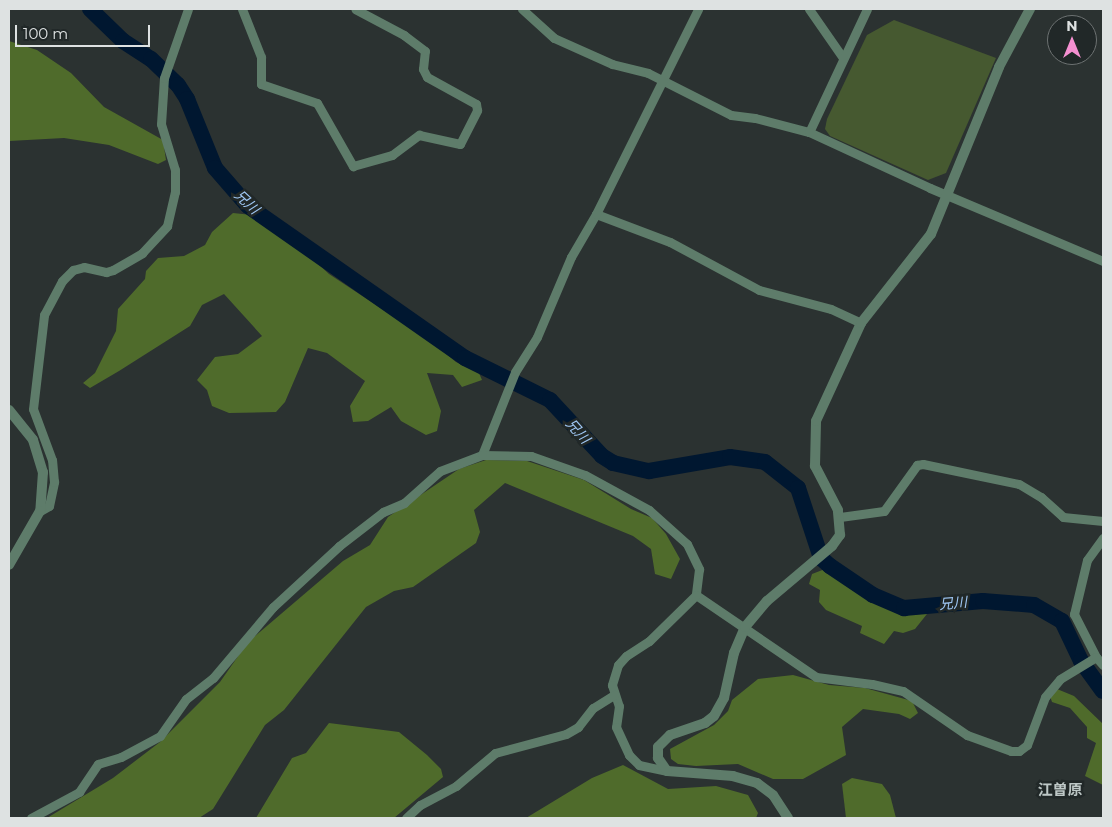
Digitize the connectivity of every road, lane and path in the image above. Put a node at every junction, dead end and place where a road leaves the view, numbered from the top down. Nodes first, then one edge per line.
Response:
1 (188, 9) edge
2 (242, 9) edge
3 (355, 9) edge
4 (522, 9) edge
5 (698, 9) edge
6 (809, 9) edge
7 (866, 9) edge
8 (1030, 9) edge
9 (843, 58) junction
10 (664, 80) junction
11 (809, 132) junction
12 (948, 193) junction
13 (596, 214) junction
14 (1103, 260) edge
15 (861, 323) junction
16 (9, 410) edge
17 (482, 455) junction
18 (40, 511) junction
19 (840, 517) junction
20 (1103, 520) edge
21 (1103, 538) edge
22 (9, 566) edge
23 (696, 595) junction
24 (745, 627) junction
25 (1092, 658) junction
26 (1103, 665) edge
27 (614, 695) junction
28 (668, 771) junction
29 (31, 818) edge
30 (406, 818) edge
31 (788, 818) edge

1 - 18 street
2 - 3 street
4 - 10 street
5 - 10 street
6 - 9 street
7 - 9 street
8 - 12 street
9 - 11 street
10 - 11 street
10 - 13 street
11 - 12 street
12 - 14 street
12 - 15 street
13 - 15 street
13 - 17 street
15 - 19 street
16 - 18 street
17 - 23 street
17 - 29 street
18 - 22 street
19 - 20 street
19 - 24 street
21 - 25 street
23 - 24 street
23 - 27 street
24 - 25 street
24 - 28 street
25 - 26 street
27 - 28 street
27 - 30 street
28 - 31 street

